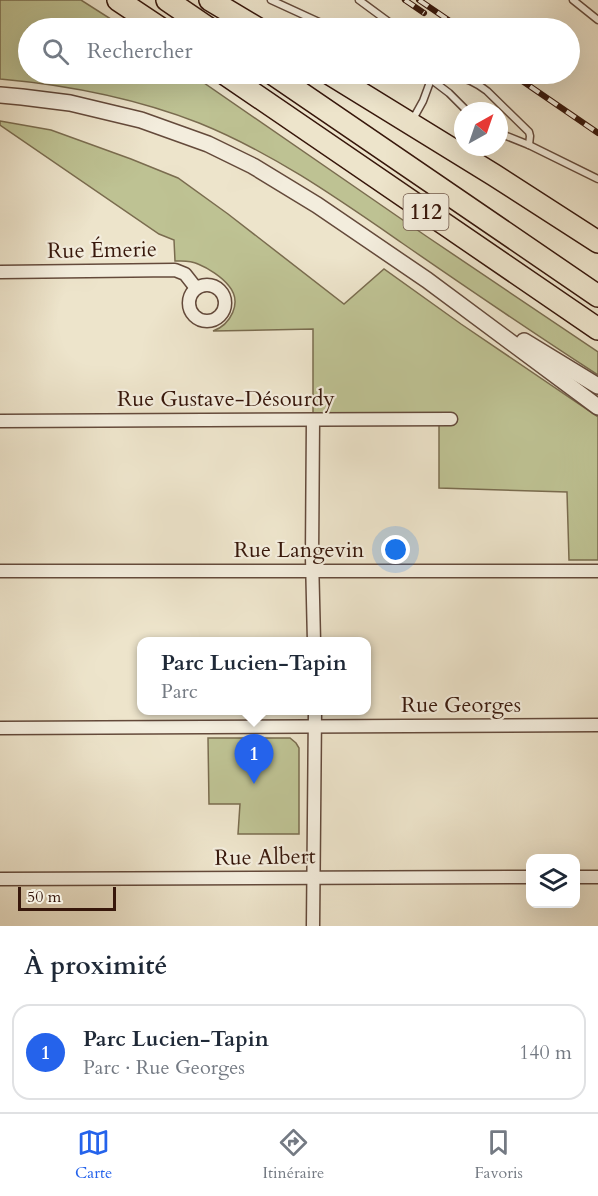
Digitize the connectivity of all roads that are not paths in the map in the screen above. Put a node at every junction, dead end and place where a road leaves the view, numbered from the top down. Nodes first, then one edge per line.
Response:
1 (110, 0) edge
2 (118, 0) edge
3 (167, 0) edge
4 (210, 0) edge
5 (272, 0) edge
6 (359, 0) edge
7 (573, 0) edge
8 (142, 18) edge
9 (144, 18) edge
10 (193, 18) edge
11 (240, 18) edge
12 (311, 18) edge
13 (383, 18) edge
14 (598, 20) edge
15 (240, 84) edge
16 (288, 84) edge
17 (347, 84) edge
18 (429, 84) edge
19 (440, 84) edge
20 (476, 84) edge
21 (0, 95) edge
22 (458, 102) edge
23 (411, 123) junction
24 (508, 137) edge
25 (529, 145) junction
26 (598, 179) edge
27 (598, 242) edge
28 (0, 272) edge
29 (196, 288) dead end
30 (450, 296) junction
31 (598, 296) edge
32 (598, 329) edge
33 (598, 386) edge
34 (598, 407) edge
35 (451, 419) dead end
36 (313, 420) junction
37 (0, 421) edge
38 (0, 571) edge
39 (312, 571) junction
40 (598, 571) edge
41 (314, 637) edge
42 (315, 715) edge
43 (314, 726) junction
44 (598, 726) edge
45 (0, 728) edge
46 (526, 877) edge
47 (580, 877) edge
48 (598, 877) edge
49 (313, 878) junction
50 (0, 879) edge
51 (313, 926) edge

1 - 8 highway
2 - 9 highway
3 - 10 highway
4 - 11 highway
5 - 12 lane
6 - 13 lane
7 - 14 lane
15 - 32 highway, 112
16 - 31 highway, 112
17 - 23 highway
18 - 23 lane
19 - 22 lane
20 - 25 lane
21 - 30 street
23 - 27 highway
24 - 25 lane
25 - 26 lane
28 - 29 street, Rue Émerie
30 - 33 street
30 - 34 street
35 - 36 street, Rue Gustave-Désourdy
36 - 37 street, Rue Gustave-Désourdy
36 - 39 street
38 - 39 street, Rue Langevin
39 - 40 street, Rue Langevin
39 - 41 street
42 - 43 street
43 - 44 street, Rue Georges
43 - 45 street, Rue Georges
43 - 49 street
46 - 49 street, Rue Albert
47 - 48 street
49 - 50 street, Rue Albert
49 - 51 street

